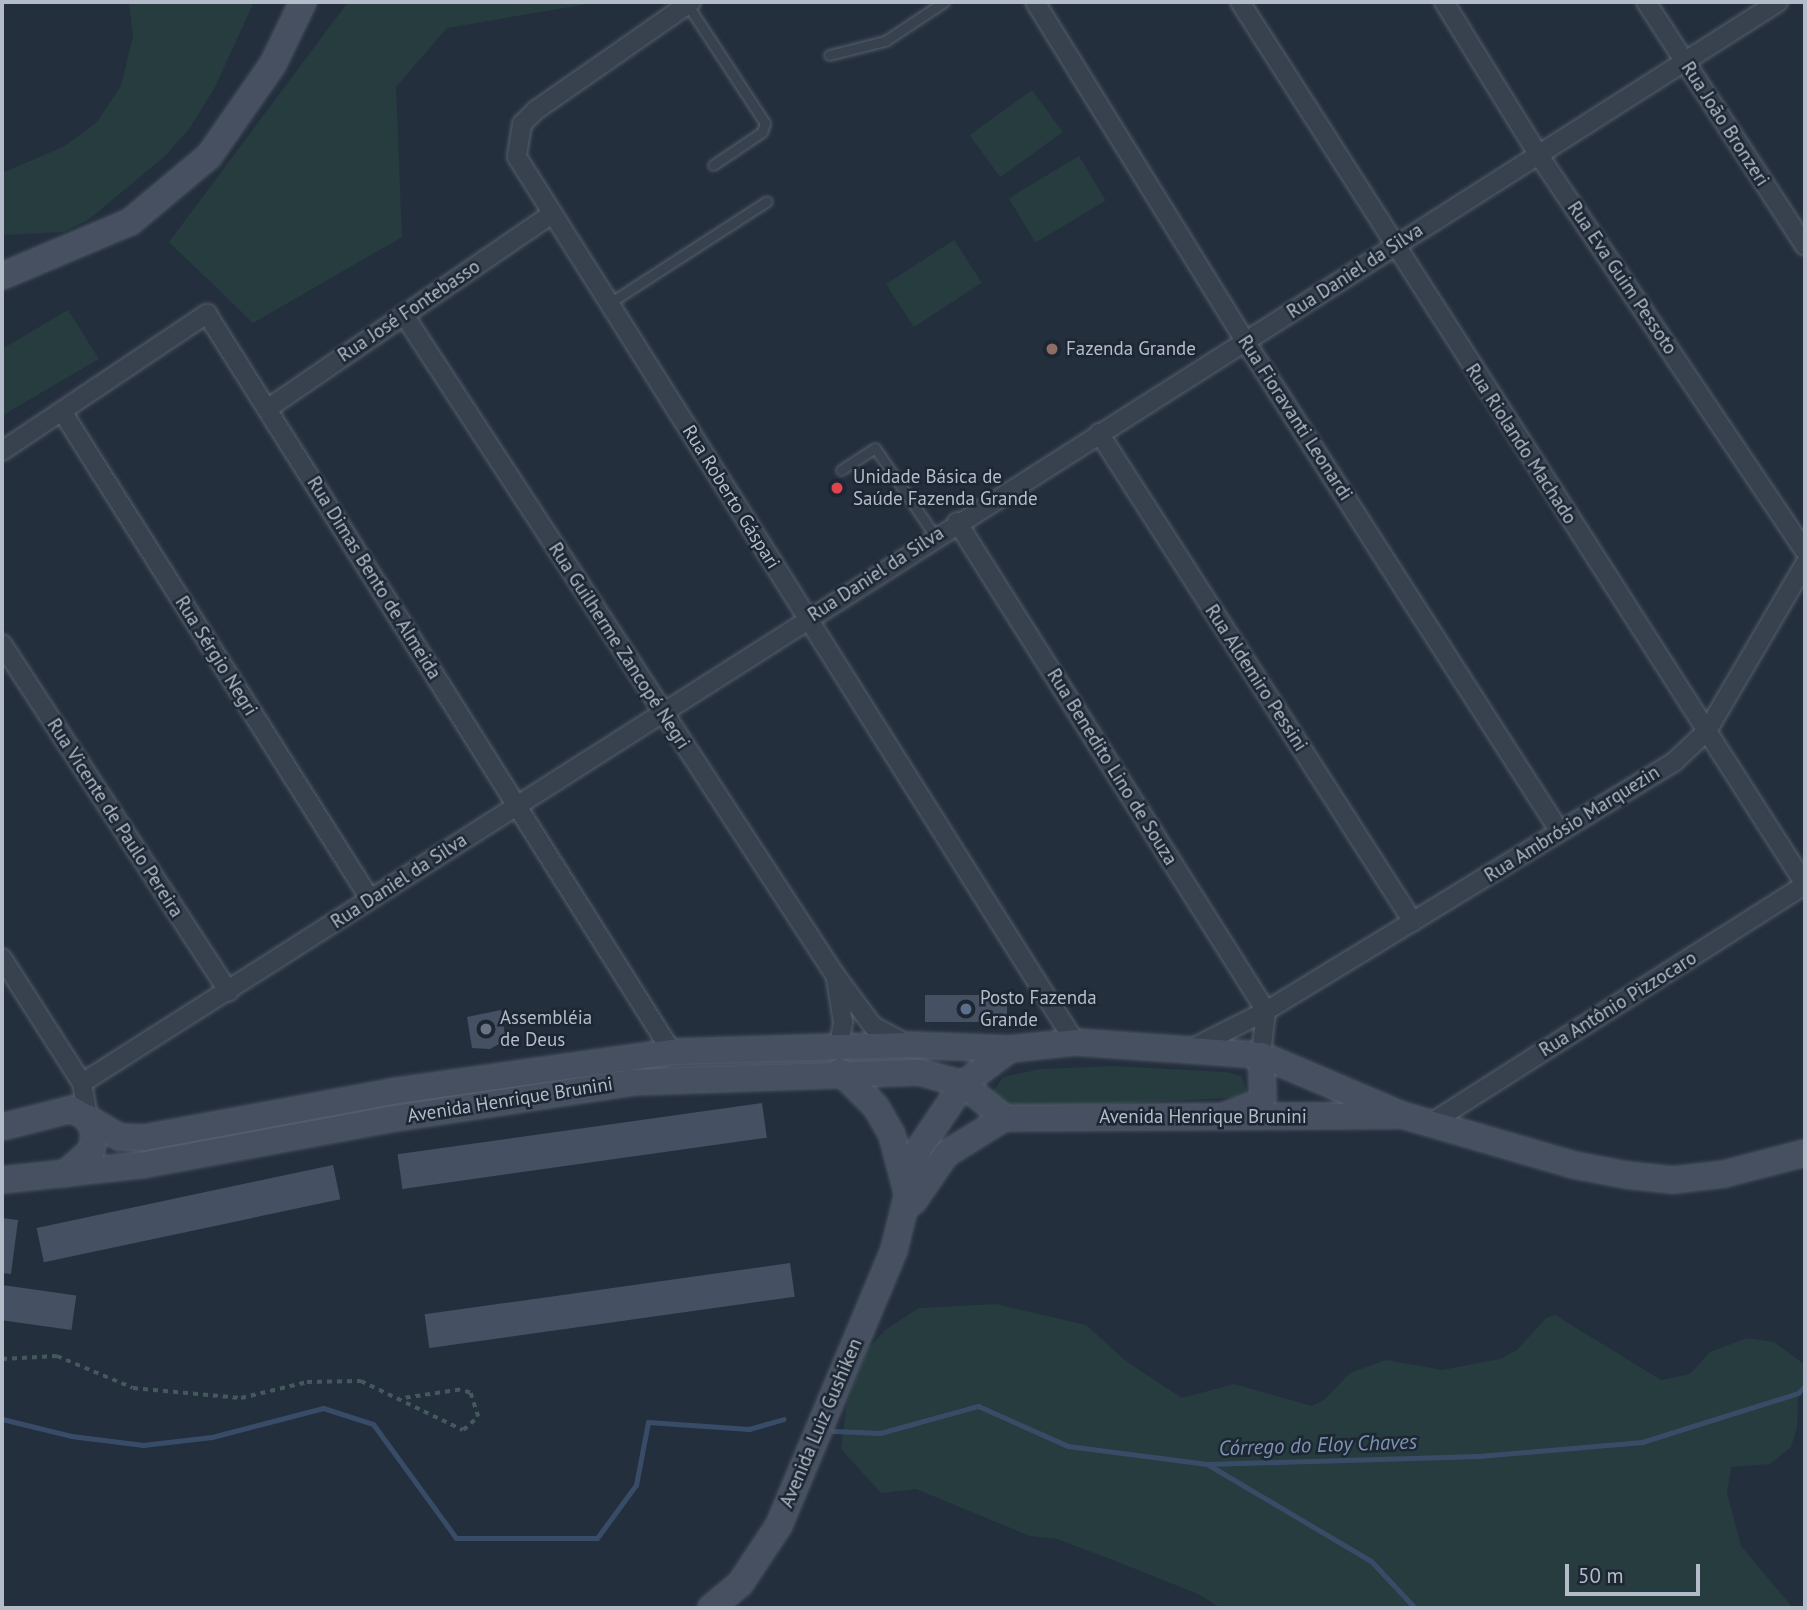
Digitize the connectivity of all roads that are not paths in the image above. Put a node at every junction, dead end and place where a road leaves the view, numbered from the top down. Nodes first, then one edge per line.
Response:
1 (303, 2) edge
2 (944, 2) edge
3 (1035, 2) edge
4 (1240, 2) edge
5 (1444, 2) edge
6 (1646, 2) edge
7 (1778, 2) edge
8 (689, 3) edge
9 (829, 55) dead end
10 (1684, 62) junction
11 (1538, 154) junction
12 (713, 165) dead end
13 (766, 201) dead end
14 (552, 214) junction
15 (1393, 246) junction
16 (1805, 246) edge
17 (2, 276) edge
18 (608, 304) junction
19 (404, 315) junction
20 (1245, 341) junction
21 (267, 409) junction
22 (63, 413) junction
23 (1099, 433) junction
24 (2, 451) edge
25 (841, 470) dead end
26 (957, 522) junction
27 (935, 536) junction
28 (1805, 551) edge
29 (1805, 564) edge
30 (807, 618) junction
31 (2, 644) edge
32 (662, 712) junction
33 (1707, 731) junction
34 (519, 805) junction
35 (1560, 832) junction
36 (1805, 885) edge
37 (370, 899) junction
38 (1413, 922) junction
39 (2, 958) edge
40 (835, 975) junction
41 (229, 992) junction
42 (1266, 1011) junction
43 (1074, 1042) junction
44 (908, 1045) junction
45 (1010, 1049) junction
46 (1191, 1049) junction
47 (672, 1052) junction
48 (1261, 1055) junction
49 (839, 1059) junction
50 (82, 1083) junction
51 (963, 1084) junction
52 (1402, 1115) junction
53 (88, 1116) junction
54 (1004, 1118) junction
55 (1215, 1118) junction
56 (1431, 1123) junction
57 (2, 1127) edge
58 (1805, 1153) edge
59 (65, 1174) junction
60 (2, 1180) edge
61 (908, 1194) junction
62 (902, 1220) junction
63 (711, 1608) edge

1 - 17 main road
2 - 9 lane
3 - 20 street, Rua Fioravanti Leonardi
4 - 15 street, Rua Riolando Machado
5 - 11 street, Rua Eva Guim Pessoto
6 - 10 street, Rua João Bronzeri
7 - 10 street, Rua Daniel da Silva
8 - 12 lane
8 - 14 street, Rua Roberto Gáspari
10 - 11 street, Rua Daniel da Silva
10 - 16 street, Rua João Bronzeri
11 - 15 street, Rua Daniel da Silva
11 - 28 street, Rua Eva Guim Pessoto
13 - 18 lane
14 - 18 street, Rua Roberto Gáspari
14 - 19 street, Rua José Fontebasso
15 - 20 street, Rua Daniel da Silva
15 - 33 street, Rua Riolando Machado
18 - 30 street, Rua Roberto Gáspari
19 - 21 street, Rua José Fontebasso
19 - 32 street, Rua Guilherme Zancopé Negri
20 - 23 street, Rua Daniel da Silva
20 - 35 street, Rua Fioravanti Leonardi
21 - 22 street, Rua Dimas Bento de Almeida
21 - 34 street, Rua Dimas Bento de Almeida
22 - 24 street, Rua Dimas Bento de Almeida
22 - 37 street, Rua Sérgio Negri
23 - 26 street, Rua Daniel da Silva
23 - 38 street, Rua Aldemiro Pessini
25 - 27 lane
26 - 27 street, Rua Daniel da Silva
26 - 42 street, Rua Benedito Lino de Souza
27 - 30 street, Rua Daniel da Silva
29 - 33 street, Rua Ambrósio Marquezin
30 - 32 street, Rua Daniel da Silva
30 - 43 street, Rua Roberto Gáspari
31 - 41 street, Rua Vicente de Paulo Pereira
32 - 34 street, Rua Daniel da Silva
32 - 40 street, Rua Guilherme Zancopé Negri
33 - 35 street, Rua Ambrósio Marquezin
33 - 36 street, Rua Riolando Machado
34 - 37 street, Rua Daniel da Silva
34 - 47 street, Rua Dimas Bento de Almeida
35 - 38 street, Rua Ambrósio Marquezin
36 - 56 street, Rua Antônio Pizzocaro
37 - 41 street, Rua Daniel da Silva
38 - 42 street, Rua Ambrósio Marquezin
39 - 50 street
40 - 44 street, Rua Guilherme Zancopé Negri
40 - 49 street, Rua Guilherme Zancopé Negri
41 - 50 street, Rua Daniel da Silva
42 - 46 street, Rua Ambrósio Marquezin
42 - 48 street
43 - 45 main road, Avenida Henrique Brunini
43 - 46 main road, Avenida Henrique Brunini
44 - 45 main road, Avenida Henrique Brunini
44 - 49 main road, Avenida Henrique Brunini
45 - 51 main road
46 - 48 main road, Avenida Henrique Brunini
47 - 49 main road, Avenida Henrique Brunini
47 - 53 main road, Avenida Henrique Brunini
48 - 52 main road, Avenida Henrique Brunini
48 - 55 main road
49 - 51 main road, Avenida Henrique Brunini
49 - 59 main road, Avenida Henrique Brunini
49 - 61 main road
50 - 53 street
51 - 54 main road
51 - 61 main road, Avenida Luiz Gushiken
52 - 55 main road, Avenida Henrique Brunini
52 - 56 main road, Avenida Henrique Brunini
53 - 57 main road, Avenida Henrique Brunini
53 - 59 main road
54 - 55 main road, Avenida Henrique Brunini
54 - 62 main road, Avenida Luiz Gushiken
56 - 58 main road, Avenida Henrique Brunini
59 - 60 main road, Avenida Henrique Brunini
61 - 62 main road, Avenida Luiz Gushiken
62 - 63 main road, Avenida Luiz Gushiken

